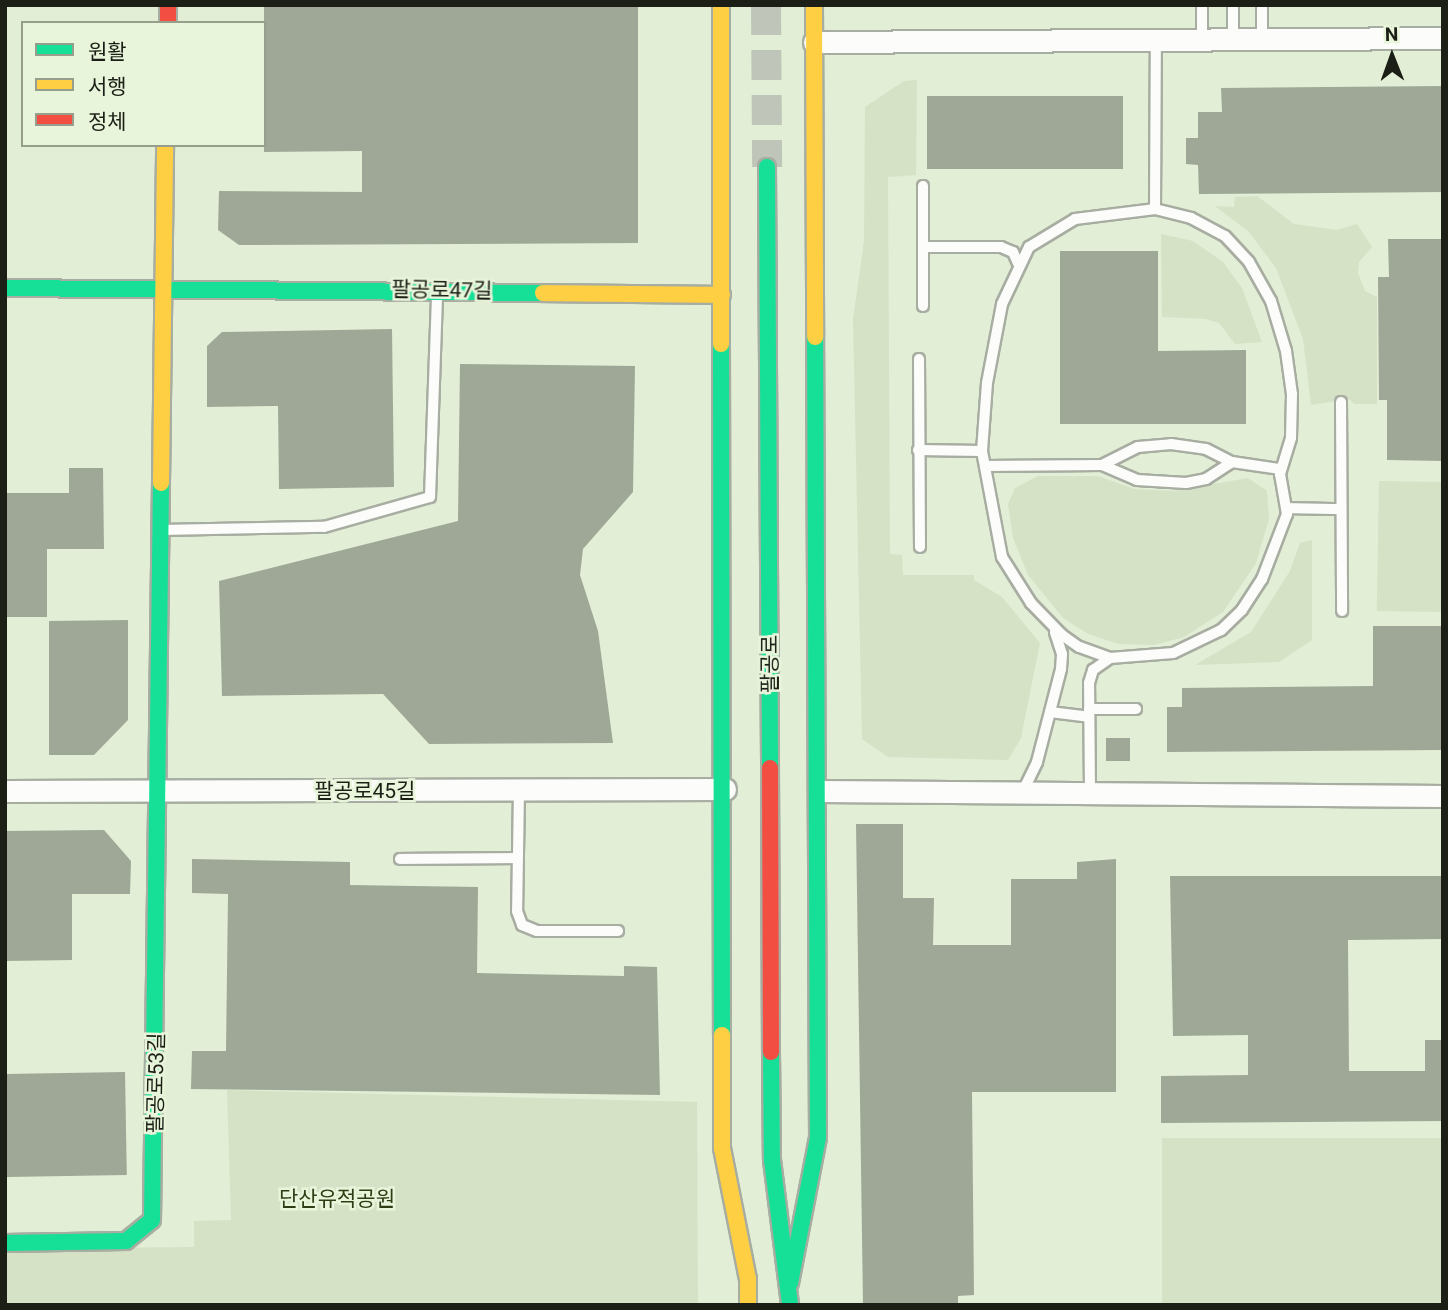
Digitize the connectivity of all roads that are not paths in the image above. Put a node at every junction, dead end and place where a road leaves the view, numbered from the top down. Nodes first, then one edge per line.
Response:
1 (721, 5) edge
2 (814, 5) edge
3 (1202, 5) edge
4 (1233, 5) edge
5 (1262, 5) edge
6 (1443, 38) edge
7 (1233, 40) junction
8 (1262, 40) junction
9 (1156, 41) junction
10 (1202, 41) junction
11 (814, 42) junction
12 (165, 147) edge
13 (767, 167) tunnel mouth
14 (923, 186) dead end
15 (1155, 209) junction
16 (923, 247) junction
17 (1018, 262) junction
18 (162, 287) junction
19 (5, 288) edge
20 (437, 290) junction
21 (722, 295) junction
22 (923, 306) dead end
23 (919, 359) dead end
24 (1341, 402) dead end
25 (918, 450) junction
26 (982, 451) junction
27 (1232, 462) junction
28 (1102, 465) junction
29 (985, 466) junction
30 (1280, 469) junction
31 (1287, 508) junction
32 (1341, 509) junction
33 (161, 530) junction
34 (919, 547) dead end
35 (1342, 611) dead end
36 (1053, 626) junction
37 (1110, 658) junction
38 (1136, 709) dead end
39 (1051, 712) junction
40 (1089, 713) junction
41 (724, 789) junction
42 (519, 790) junction
43 (5, 791) edge
44 (160, 791) junction
45 (820, 791) junction
46 (1090, 792) junction
47 (1022, 793) junction
48 (1443, 796) edge
49 (400, 859) dead end
50 (517, 859) junction
51 (618, 931) dead end
52 (772, 1160) junction
53 (761, 1213) dead end
54 (756, 1239) dead end
55 (5, 1243) edge
56 (748, 1279) junction
57 (790, 1283) junction
58 (748, 1305) edge
59 (790, 1305) edge

1 - 21 main road
2 - 11 main road
3 - 10 lane
4 - 7 lane
5 - 8 lane
6 - 8 street
7 - 8 street
7 - 10 street
9 - 10 street
9 - 11 street
9 - 15 lane
11 - 45 main road
12 - 18 main road
13 - 52 main road, 팔공로
14 - 16 lane
15 - 17 lane
15 - 30 lane
16 - 17 lane
16 - 22 lane
17 - 26 lane
18 - 19 main road, 팔공로47길
18 - 20 main road, 팔공로47길
18 - 33 main road
20 - 21 main road, 팔공로47길
20 - 33 lane
21 - 41 main road
23 - 25 lane
24 - 32 lane
25 - 26 lane
25 - 34 lane
26 - 29 lane
27 - 28 lane
27 - 28 lane
27 - 30 lane
28 - 29 lane
29 - 36 lane
30 - 31 lane
31 - 32 lane
31 - 37 lane
32 - 35 lane
33 - 44 main road
36 - 37 lane
36 - 39 lane
37 - 40 lane
38 - 40 lane
39 - 40 lane
39 - 47 lane
40 - 46 lane
41 - 42 street, 팔공로45길
41 - 56 main road
42 - 44 street, 팔공로45길
42 - 50 lane
43 - 44 street, 팔공로45길
44 - 55 main road, 팔공로53길
45 - 47 street
45 - 57 main road
46 - 47 street
46 - 48 street
49 - 50 lane
50 - 51 lane
52 - 53 main road
52 - 57 main road
54 - 56 main road
56 - 58 main road
57 - 59 main road

